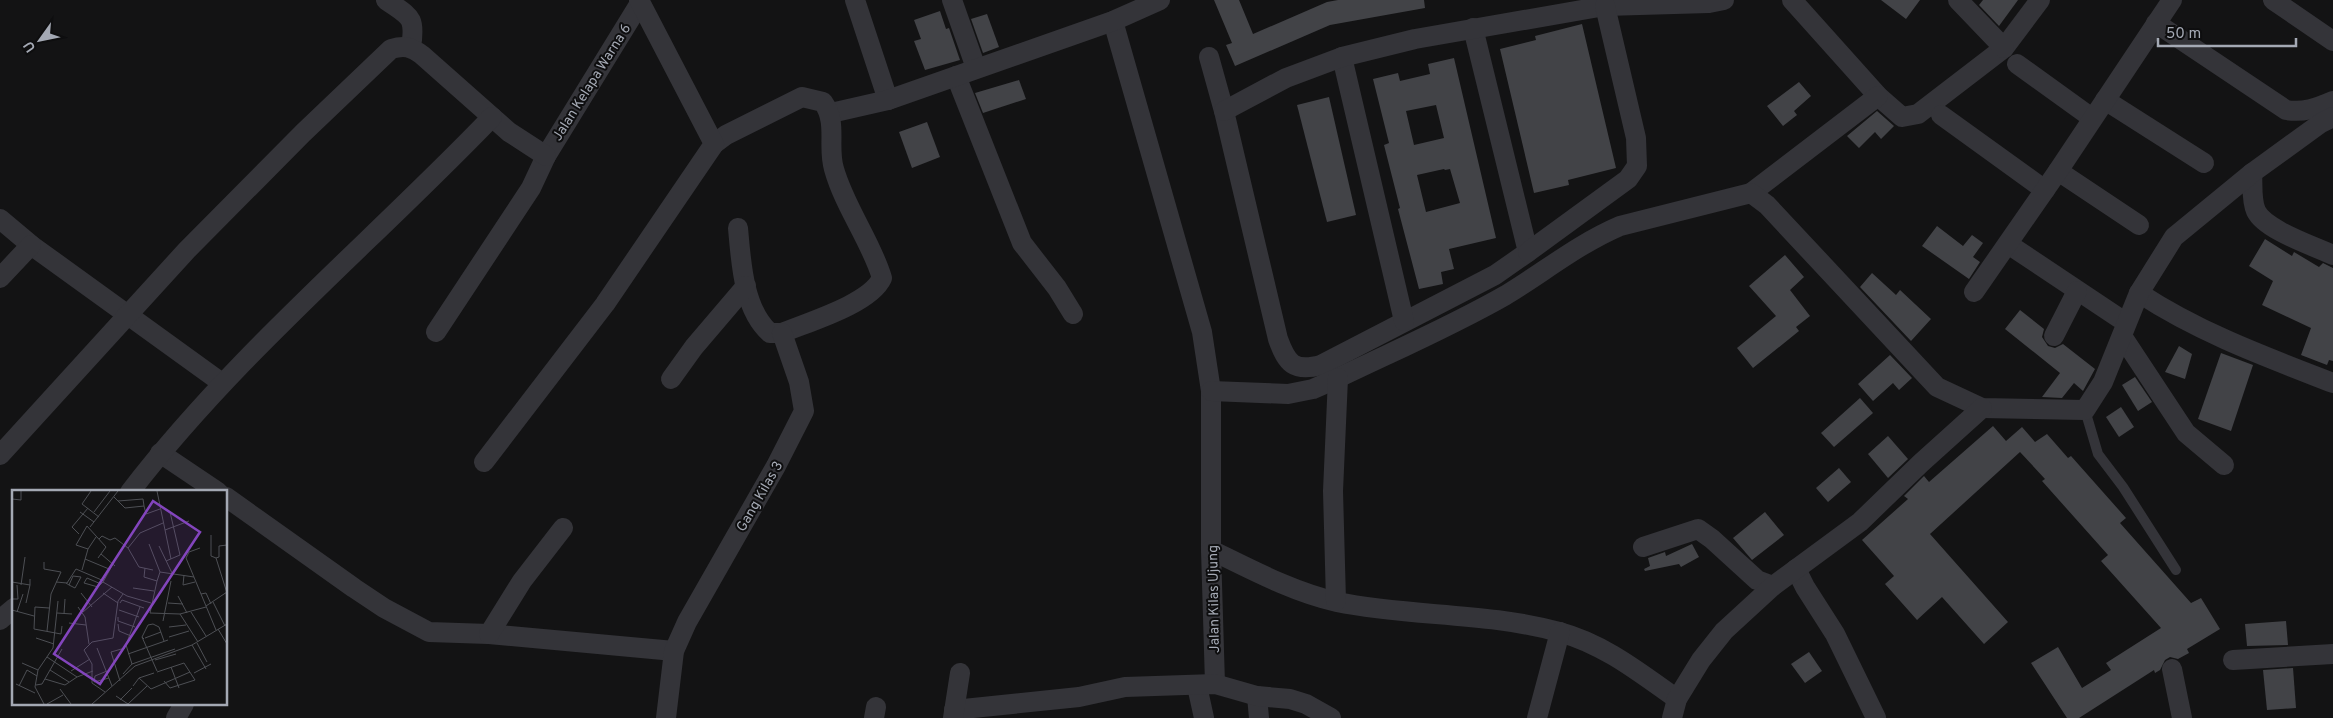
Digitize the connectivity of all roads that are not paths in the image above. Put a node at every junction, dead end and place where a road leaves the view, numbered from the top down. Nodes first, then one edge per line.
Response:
1 (386, 0) edge
2 (855, 0) edge
3 (952, 0) edge
4 (1160, 0) edge
5 (1792, 0) edge
6 (1958, 0) edge
7 (2040, 0) edge
8 (2172, 0) edge
9 (2273, 0) edge
10 (1713, 1) edge
11 (640, 2) edge
12 (1606, 6) junction
13 (1113, 20) junction
14 (2156, 23) junction
15 (1473, 28) junction
16 (2333, 41) edge
17 (411, 47) junction
18 (2004, 48) junction
19 (1342, 57) junction
20 (1209, 58) dead end
21 (2017, 64) dead end
22 (976, 68) junction
23 (956, 76) junction
24 (1878, 96) junction
25 (888, 100) junction
26 (2105, 100) junction
27 (2333, 101) edge
28 (1224, 111) junction
29 (831, 113) junction
30 (1941, 115) dead end
31 (492, 117) junction
32 (2333, 117) edge
33 (2092, 118) junction
34 (714, 144) junction
35 (546, 156) junction
36 (2204, 163) dead end
37 (2058, 171) junction
38 (2252, 173) junction
39 (2045, 190) junction
40 (1751, 193) junction
41 (0, 219) edge
42 (2138, 224) dead end
43 (738, 228) dead end
44 (2008, 244) junction
45 (31, 245) junction
46 (1528, 252) junction
47 (2333, 255) edge
48 (0, 278) edge
49 (746, 286) junction
50 (2077, 291) junction
51 (1974, 292) dead end
52 (2139, 293) junction
53 (1072, 314) dead end
54 (129, 316) junction
55 (1404, 321) junction
56 (2120, 327) junction
57 (436, 332) dead end
58 (782, 333) junction
59 (2054, 336) dead end
60 (670, 378) dead end
61 (1338, 378) junction
62 (222, 383) junction
63 (2333, 383) edge
64 (1211, 391) junction
65 (1982, 408) junction
66 (2085, 410) junction
67 (160, 453) junction
68 (0, 455) edge
69 (484, 462) dead end
70 (2224, 465) dead end
71 (132, 490) edge
72 (215, 490) edge
73 (228, 498) edge
74 (563, 528) dead end
75 (1644, 547) dead end
76 (1211, 550) junction
77 (1796, 569) junction
78 (2176, 570) dead end
79 (1773, 586) junction
80 (1336, 602) junction
81 (12, 610) edge
82 (0, 620) edge
83 (1560, 632) junction
84 (489, 634) junction
85 (674, 651) junction
86 (2333, 654) edge
87 (2233, 660) dead end
88 (2172, 669) dead end
89 (960, 673) dead end
90 (1206, 685) junction
91 (1258, 696) junction
92 (183, 706) edge
93 (1675, 708) edge
94 (1037, 710) edge
95 (953, 714) edge
96 (176, 718) edge
97 (666, 718) edge
98 (1204, 718) edge
99 (1260, 718) edge
100 (1332, 718) edge
101 (1537, 718) edge
102 (1876, 718) edge
103 (2182, 718) edge

1 - 17 street
2 - 25 street
3 - 22 street
4 - 13 street
5 - 24 street
6 - 18 street
7 - 18 street
8 - 14 street
9 - 16 street
10 - 12 street
11 - 34 street
11 - 35 street, Jalan Kelapa Warna 6
12 - 15 street
12 - 46 street
13 - 22 street
13 - 64 street, Jalan Kilas Ujung
14 - 26 street
14 - 27 street
15 - 19 street
15 - 46 street
17 - 31 street, Jalan Kelapa Warna 6
17 - 54 street
18 - 24 street
19 - 28 street
19 - 55 street
20 - 28 street
21 - 33 street
22 - 23 street
23 - 25 street
23 - 53 street
24 - 40 street
25 - 29 street
26 - 33 street
26 - 36 street
28 - 55 street
29 - 34 street
29 - 58 street
30 - 39 street
31 - 35 street, Jalan Kelapa Warna 6
31 - 62 street
32 - 38 street
33 - 37 street
34 - 69 street
35 - 57 street
37 - 39 street
37 - 42 street
38 - 47 street
38 - 52 street
39 - 44 street
40 - 61 street
40 - 65 street
41 - 45 street
43 - 49 street
44 - 50 street
44 - 51 street
45 - 48 street
45 - 54 street
46 - 55 street
49 - 58 street
49 - 60 street
50 - 56 street
50 - 59 street
52 - 56 street
52 - 63 street
54 - 62 street
54 - 68 street
56 - 66 street
56 - 70 street
58 - 85 street, Gang Kilas 3
61 - 64 street
61 - 80 street
62 - 67 street
64 - 76 street, Jalan Kilas Ujung
65 - 66 street
65 - 77 street
66 - 78 lane
67 - 71 street
67 - 72 street
73 - 84 street
74 - 84 street
75 - 79 street
76 - 80 street
76 - 90 street, Jalan Kilas Ujung
77 - 79 street
77 - 102 street
79 - 93 street
80 - 83 street
81 - 82 street
83 - 93 street
83 - 101 street
84 - 85 street
85 - 97 street, Gang Kilas 3
86 - 87 street
88 - 103 street
89 - 95 street
90 - 91 street
90 - 94 street
90 - 98 street, Jalan Kilas Ujung
91 - 99 street
91 - 100 street
92 - 96 street
94 - 95 street

